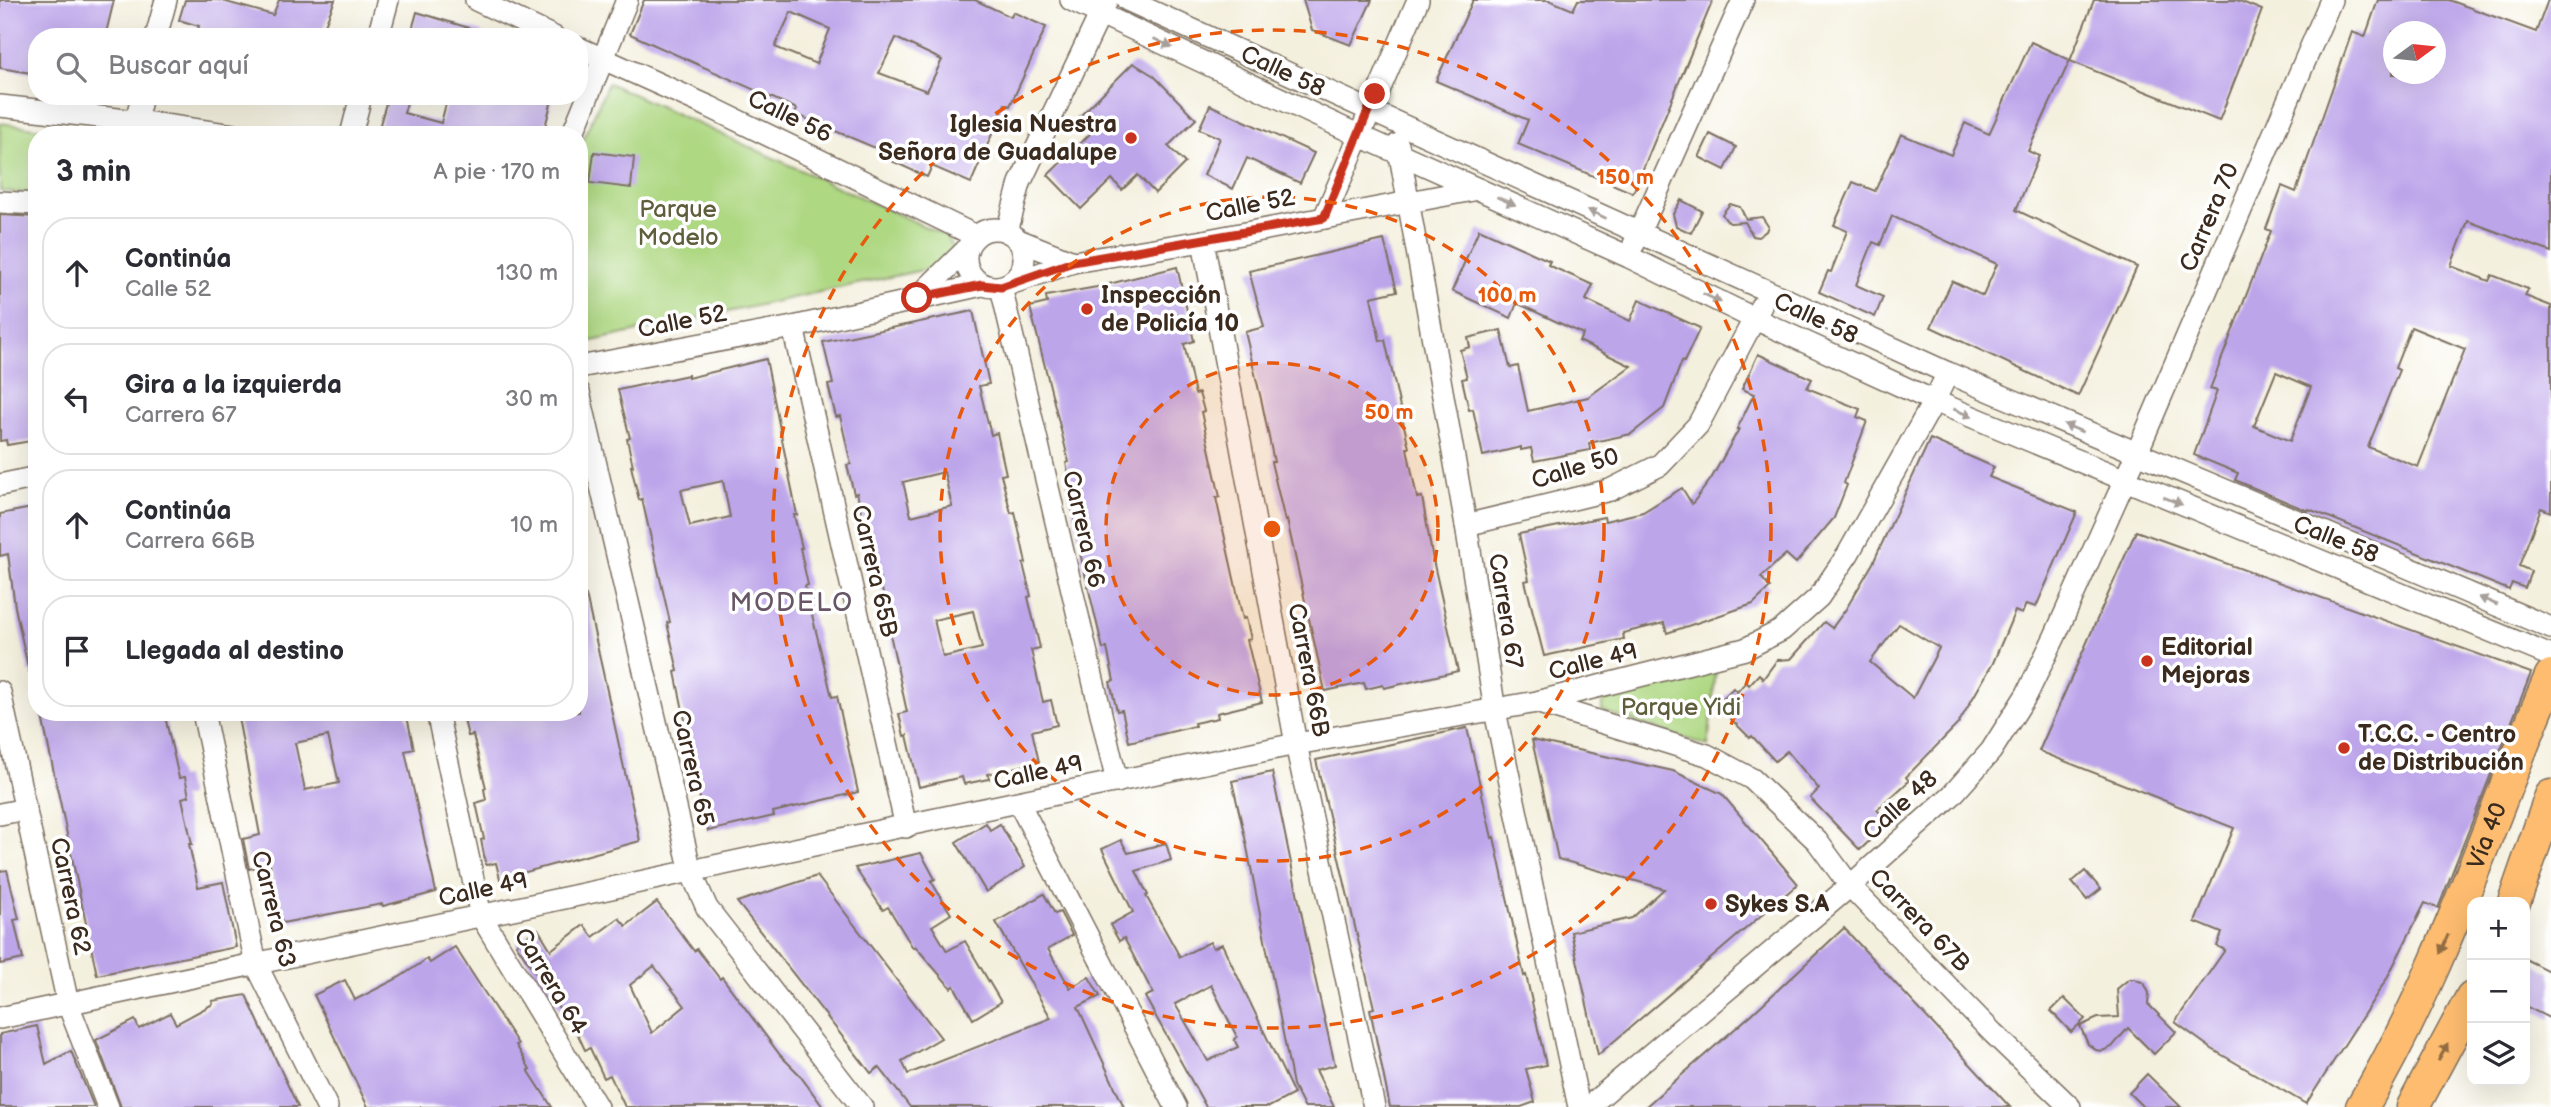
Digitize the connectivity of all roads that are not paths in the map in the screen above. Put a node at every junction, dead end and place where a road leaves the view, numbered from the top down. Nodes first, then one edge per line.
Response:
1 (166, 0) edge
2 (388, 0) edge
3 (476, 0) edge
4 (627, 0) edge
5 (1071, 0) edge
6 (1127, 0) edge
7 (1418, 0) edge
8 (1743, 0) edge
9 (2331, 0) edge
10 (1104, 7) edge
11 (158, 28) edge
12 (380, 28) edge
13 (535, 28) edge
14 (588, 52) edge
15 (603, 59) junction
16 (588, 96) edge
17 (140, 105) edge
18 (359, 105) edge
19 (584, 105) edge
20 (0, 106) edge
21 (1369, 110) junction
22 (1394, 121) junction
23 (122, 126) edge
24 (134, 126) edge
25 (354, 126) edge
26 (576, 126) edge
27 (1358, 135) junction
28 (1399, 153) junction
29 (1020, 183) junction
30 (1478, 189) junction
31 (1408, 201) junction
32 (0, 202) edge
33 (28, 204) edge
34 (1324, 218) junction
35 (1638, 233) junction
36 (1012, 236) junction
37 (974, 239) junction
38 (1203, 241) junction
39 (1629, 257) junction
40 (1073, 262) junction
41 (997, 285) junction
42 (1769, 292) junction
43 (917, 298) junction
44 (1755, 319) junction
45 (793, 327) junction
46 (588, 365) edge
47 (1948, 373) junction
48 (1934, 401) junction
49 (588, 431) edge
50 (2136, 454) junction
51 (28, 479) edge
52 (2124, 481) junction
53 (0, 485) edge
54 (1466, 525) junction
55 (2551, 628) edge
56 (2551, 656) edge
57 (2551, 676) edge
58 (0, 692) edge
59 (1537, 702) junction
60 (1495, 710) junction
61 (205, 721) edge
62 (439, 721) edge
63 (1296, 744) junction
64 (1117, 782) junction
65 (2551, 796) edge
66 (1019, 803) junction
67 (26, 809) junction
68 (0, 814) edge
69 (906, 827) junction
70 (691, 872) junction
71 (1850, 886) junction
72 (2516, 897) edge
73 (481, 916) junction
74 (256, 964) junction
75 (68, 1004) junction
76 (2467, 1006) edge
77 (0, 1018) edge
78 (108, 1107) edge
79 (327, 1107) edge
80 (597, 1107) edge
81 (862, 1107) edge
82 (1176, 1107) edge
83 (1374, 1107) edge
84 (1579, 1107) edge
85 (1588, 1107) edge
86 (2070, 1107) edge
87 (2362, 1107) edge
88 (2413, 1107) edge

1 - 11 street
2 - 12 street
3 - 13 street
4 - 15 street
5 - 10 street, Calle 58
6 - 21 street, Calle 58
7 - 21 street
8 - 35 street
9 - 50 street, Carrera 70
10 -> 27 street, Calle 58
10 - 29 street
14 - 15 street, Calle 56
15 - 16 street
15 - 37 street, Calle 56
17 - 24 street
18 - 25 street
19 - 26 street
20 - 23 street
21 - 22 street, Calle 58
21 - 27 street
22 - 28 street, Carrera 67
35 -> 22 street, Calle 58
27 - 28 street, Calle 58
27 - 34 street
28 - 30 street, Calle 58
28 - 31 street, Carrera 67
29 - 36 street
29 - 37 street
30 - 31 street, Calle 52
30 -> 39 street, Calle 58
31 - 34 street, Calle 52
31 - 54 street, Carrera 67
32 - 33 street
34 - 38 street, Calle 52
35 - 39 street
35 - 42 street, Calle 58
36 - 37 street
36 - 40 street
36 - 41 street
37 - 41 street
37 - 43 street
38 - 40 street, Calle 52
38 - 63 street, Carrera 66B
39 -> 44 street, Calle 58
40 - 41 street, Calle 52
41 - 43 street, Calle 52
41 - 64 street, Carrera 66
42 - 44 street, Calle 50
42 - 47 street, Calle 58
43 - 45 street, Calle 52
44 - 48 street, Calle 58
44 - 54 street, Calle 50
45 - 46 street, Calle 52
45 - 69 street, Carrera 65B
47 - 48 street, Calle 49
50 -> 47 street, Calle 58
48 -> 52 street, Calle 58
48 - 59 street, Calle 49
49 - 70 street, Carrera 65
50 - 52 street, Calle 48
55 -> 50 street, Calle 58
51 - 53 street
52 -> 56 street, Calle 58
52 - 71 street, Calle 48
54 - 60 street, Carrera 67
57 -> 87 highway, Vía 40
58 - 67 street, Carrera 62
59 - 60 street, Calle 49
59 - 71 street, Carrera 67B
60 - 63 street, Calle 49
60 - 84 street, Carrera 67
61 - 74 street, Carrera 63
62 - 73 street, Carrera 64
63 - 64 street, Calle 49
63 - 83 street, Carrera 66B
64 - 66 street, Calle 49
65 - 72 highway, Vía 40
66 - 69 street, Calle 49
66 - 82 street
67 - 68 street
67 - 75 street, Carrera 62
69 - 70 street, Calle 49
70 - 73 street, Calle 49
70 - 81 street, Carrera 65
71 - 85 street, Calle 48
71 - 86 street, Carrera 67B
73 - 74 street, Calle 49
73 - 80 street, Carrera 64
74 - 75 street, Calle 49
74 - 79 street, Carrera 63
75 - 77 street, Calle 49
75 - 78 street, Carrera 62
88 -> 76 highway

